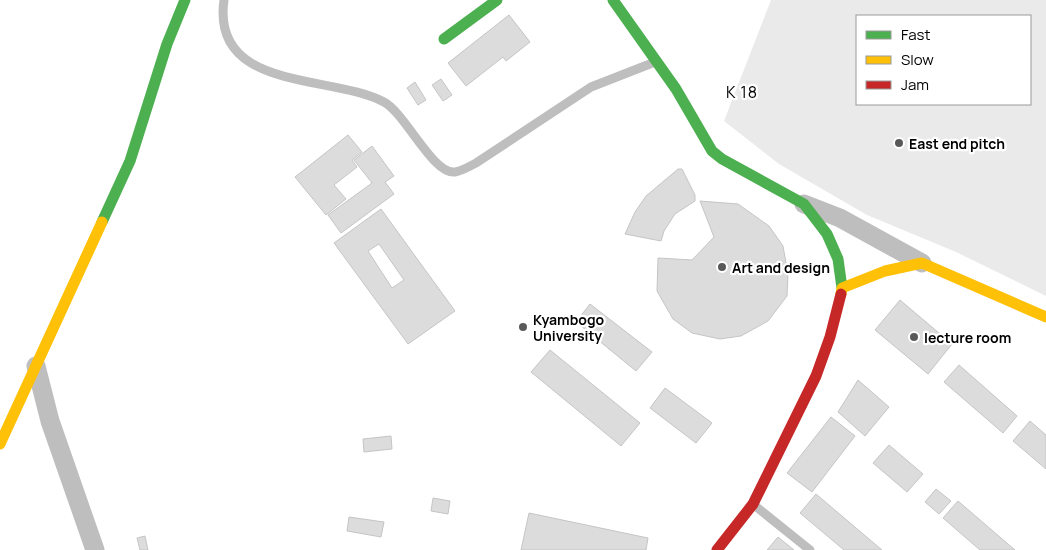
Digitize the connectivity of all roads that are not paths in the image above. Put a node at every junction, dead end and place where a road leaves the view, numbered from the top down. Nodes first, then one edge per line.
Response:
1 (185, 0) edge
2 (224, 0) edge
3 (497, 0) edge
4 (613, 0) edge
5 (444, 39) dead end
6 (657, 61) junction
7 (804, 204) junction
8 (922, 264) junction
9 (842, 288) junction
10 (1046, 317) edge
11 (36, 366) junction
12 (0, 444) edge
13 (752, 504) junction
14 (95, 550) edge
15 (717, 550) edge
16 (810, 550) edge

1 - 11 street
2 - 6 lane
3 - 5 street
4 - 6 street
6 - 7 street
7 - 8 street
7 - 9 street
8 - 9 street
8 - 10 street
9 - 13 street
11 - 12 street
11 - 14 street
13 - 15 street
13 - 16 lane

